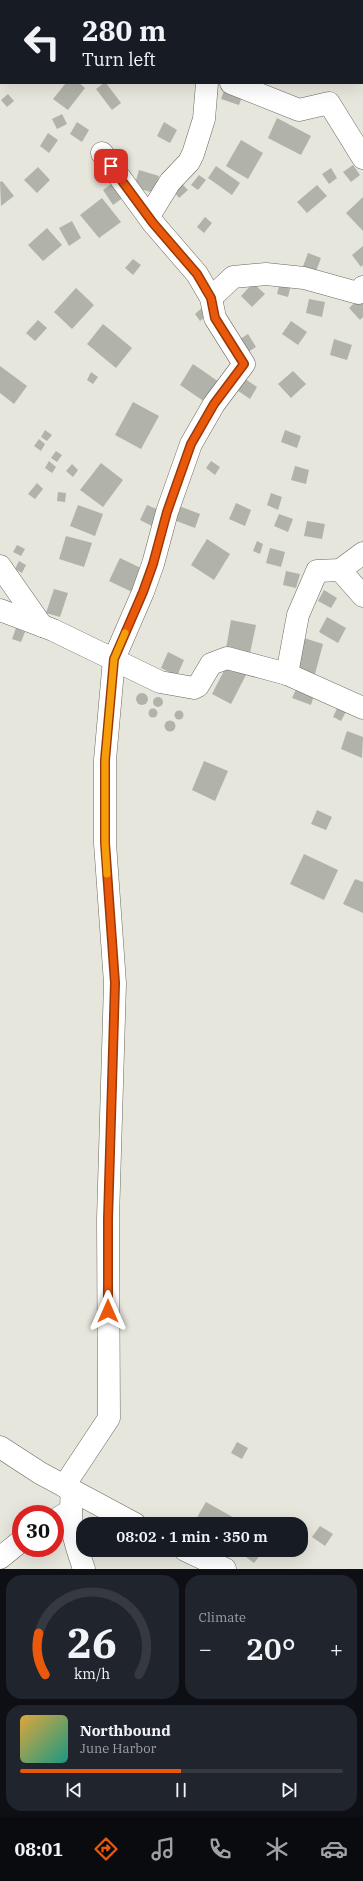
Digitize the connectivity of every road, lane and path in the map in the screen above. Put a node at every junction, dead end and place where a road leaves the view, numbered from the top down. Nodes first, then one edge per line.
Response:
1 (207, 84) edge
2 (234, 84) edge
3 (102, 153) dead end
4 (363, 158) edge
5 (149, 216) junction
6 (363, 287) edge
7 (211, 298) junction
8 (363, 553) edge
9 (0, 566) edge
10 (340, 570) junction
11 (363, 596) edge
12 (0, 610) edge
13 (42, 626) junction
14 (114, 659) junction
15 (287, 674) junction
16 (363, 708) edge
17 (0, 1447) edge
18 (65, 1502) edge
19 (113, 1517) edge
20 (12, 1548) edge
21 (200, 1557) edge
22 (0, 1558) edge
23 (84, 1569) edge
24 (225, 1569) edge

1 - 5 street
2 - 4 street
3 - 5 street
5 - 7 street
6 - 7 street
7 - 14 street
8 - 10 street
9 - 13 street
10 - 11 street
10 - 15 street
12 - 13 street
13 - 14 street
14 - 15 street
14 - 18 street
15 - 16 street
17 - 18 street
18 - 19 street
18 - 23 street
20 - 22 street
21 - 24 street

